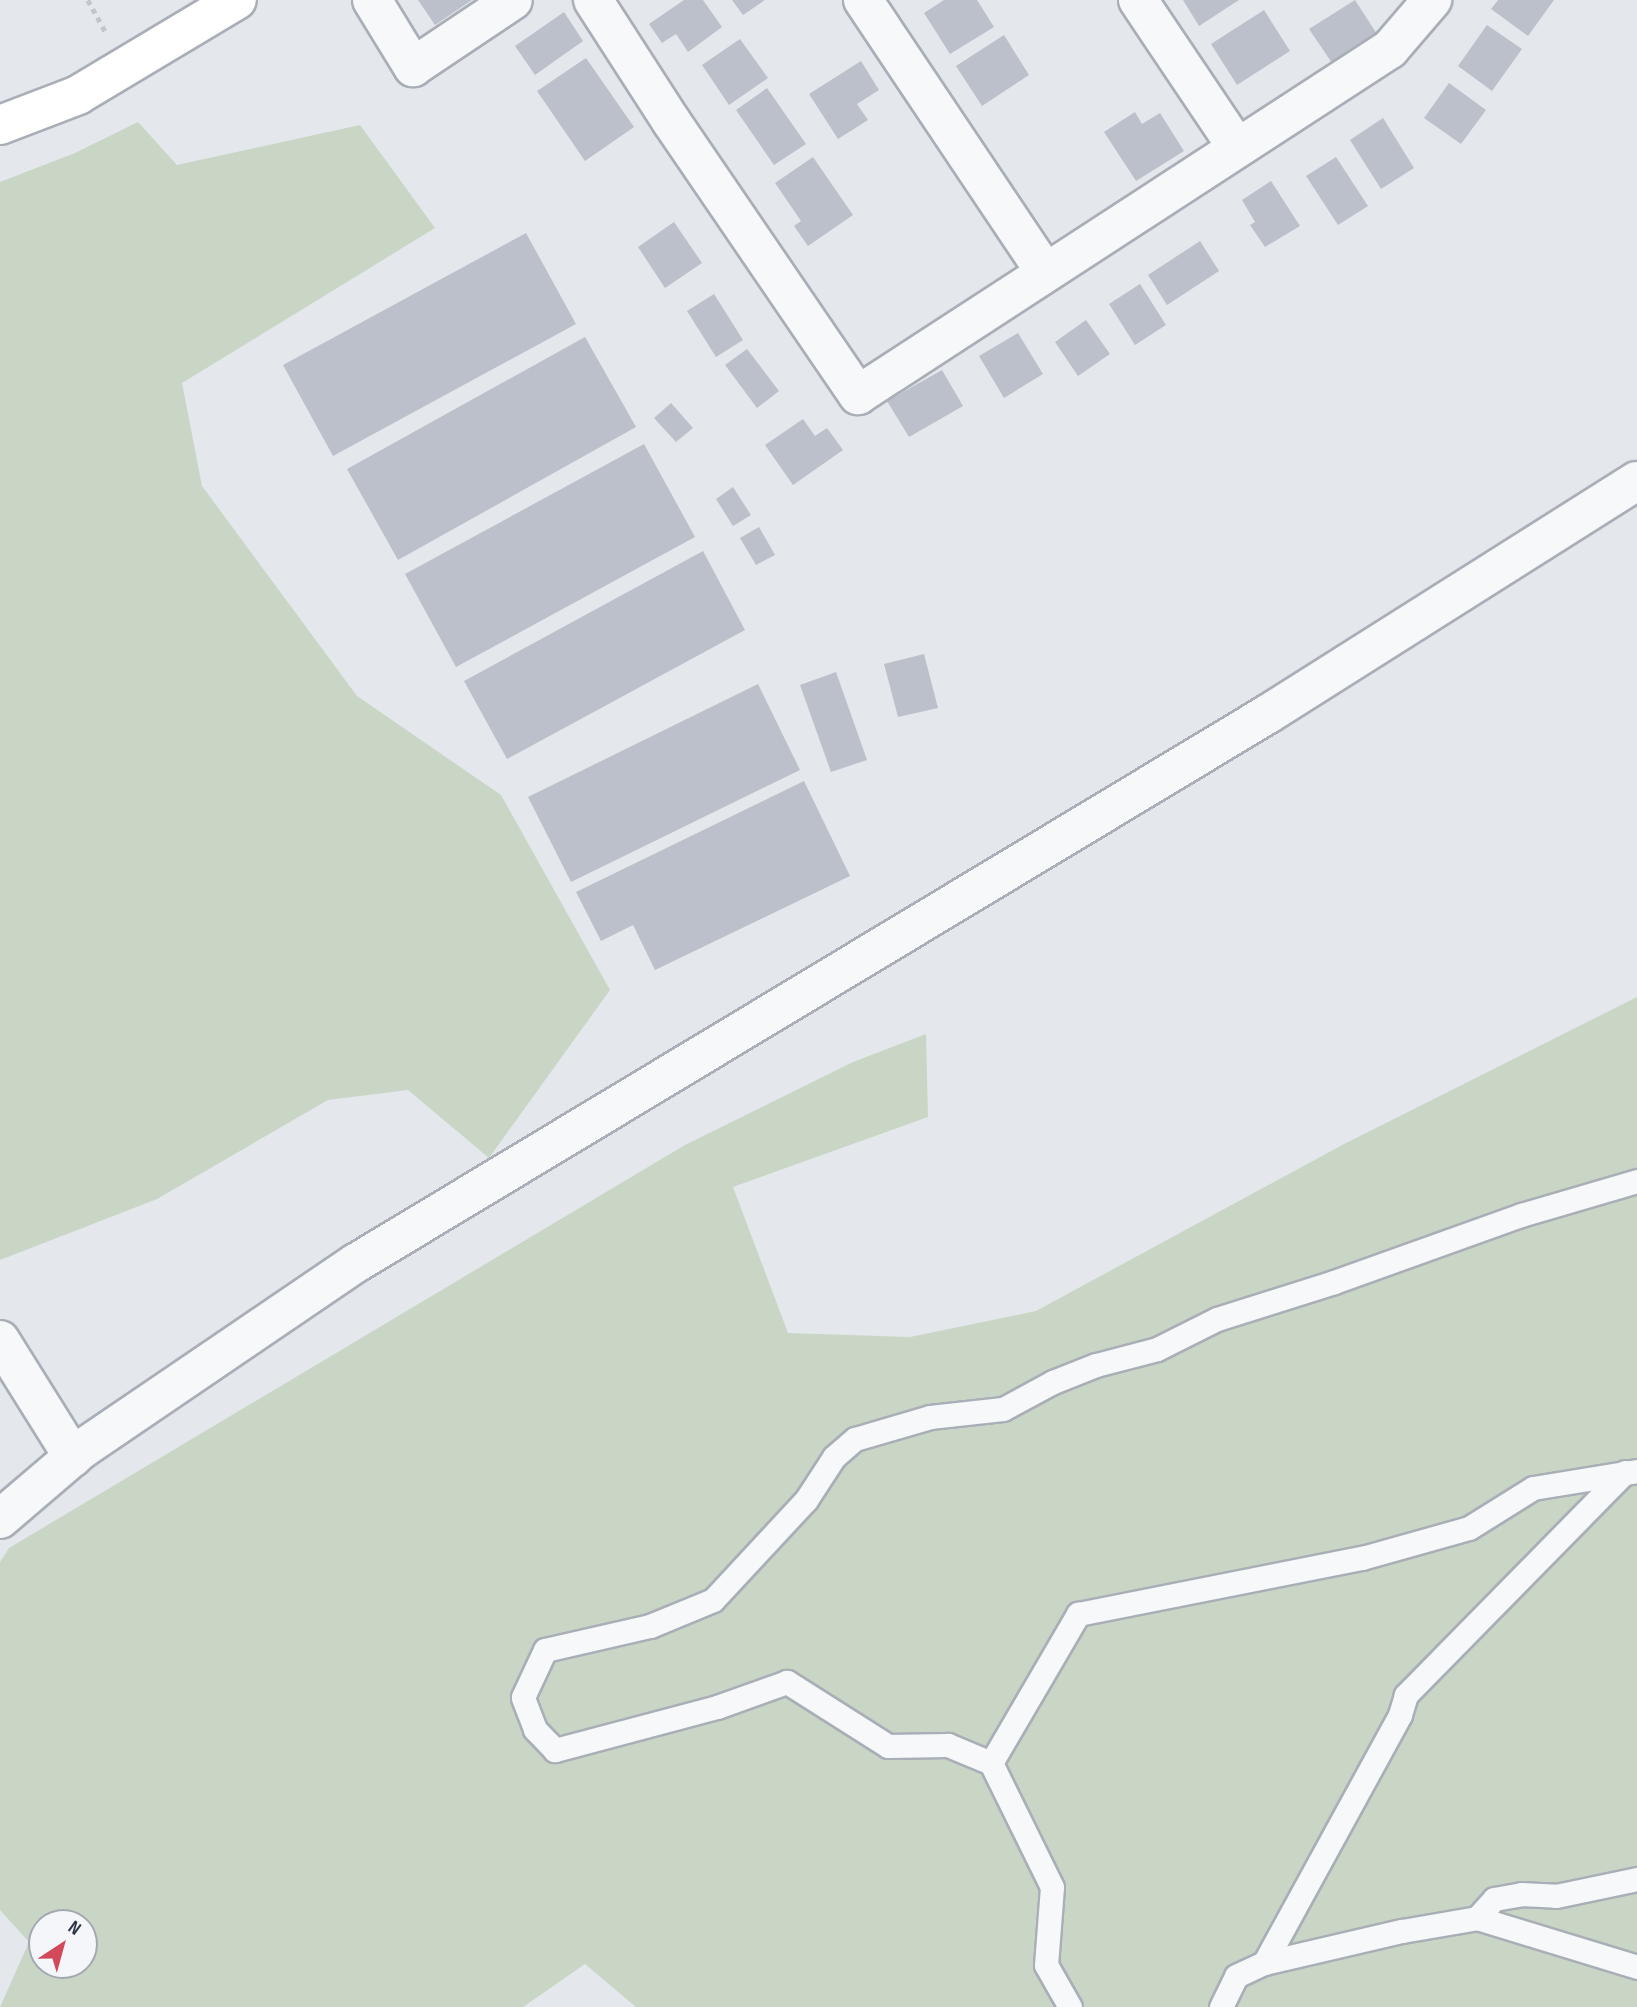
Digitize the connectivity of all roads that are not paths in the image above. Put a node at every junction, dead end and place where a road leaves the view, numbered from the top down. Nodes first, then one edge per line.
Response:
1 (237, 0) edge
2 (372, 0) edge
3 (513, 0) edge
4 (593, 0) edge
5 (863, 0) edge
6 (1138, 0) edge
7 (1415, 7) edge
8 (0, 125) edge
9 (1236, 146) junction
10 (1045, 272) junction
11 (1637, 481) edge
12 (1637, 1181) edge
13 (0, 1340) edge
14 (73, 1457) junction
15 (1631, 1471) edge
16 (0, 1519) edge
17 (991, 1763) junction
18 (1637, 1879) edge
19 (1476, 1918) junction
20 (1264, 1963) junction
21 (1637, 1967) edge
22 (1070, 2007) edge
23 (1221, 2007) edge

1 - 8 street
2 - 3 street
4 - 10 street
5 - 10 street
6 - 9 street
7 - 9 street
9 - 10 street
11 - 14 street
12 - 17 lane
13 - 14 street
14 - 16 street
15 - 17 lane
15 - 20 lane
17 - 22 lane
18 - 19 lane
19 - 20 lane
19 - 21 lane
20 - 23 lane

